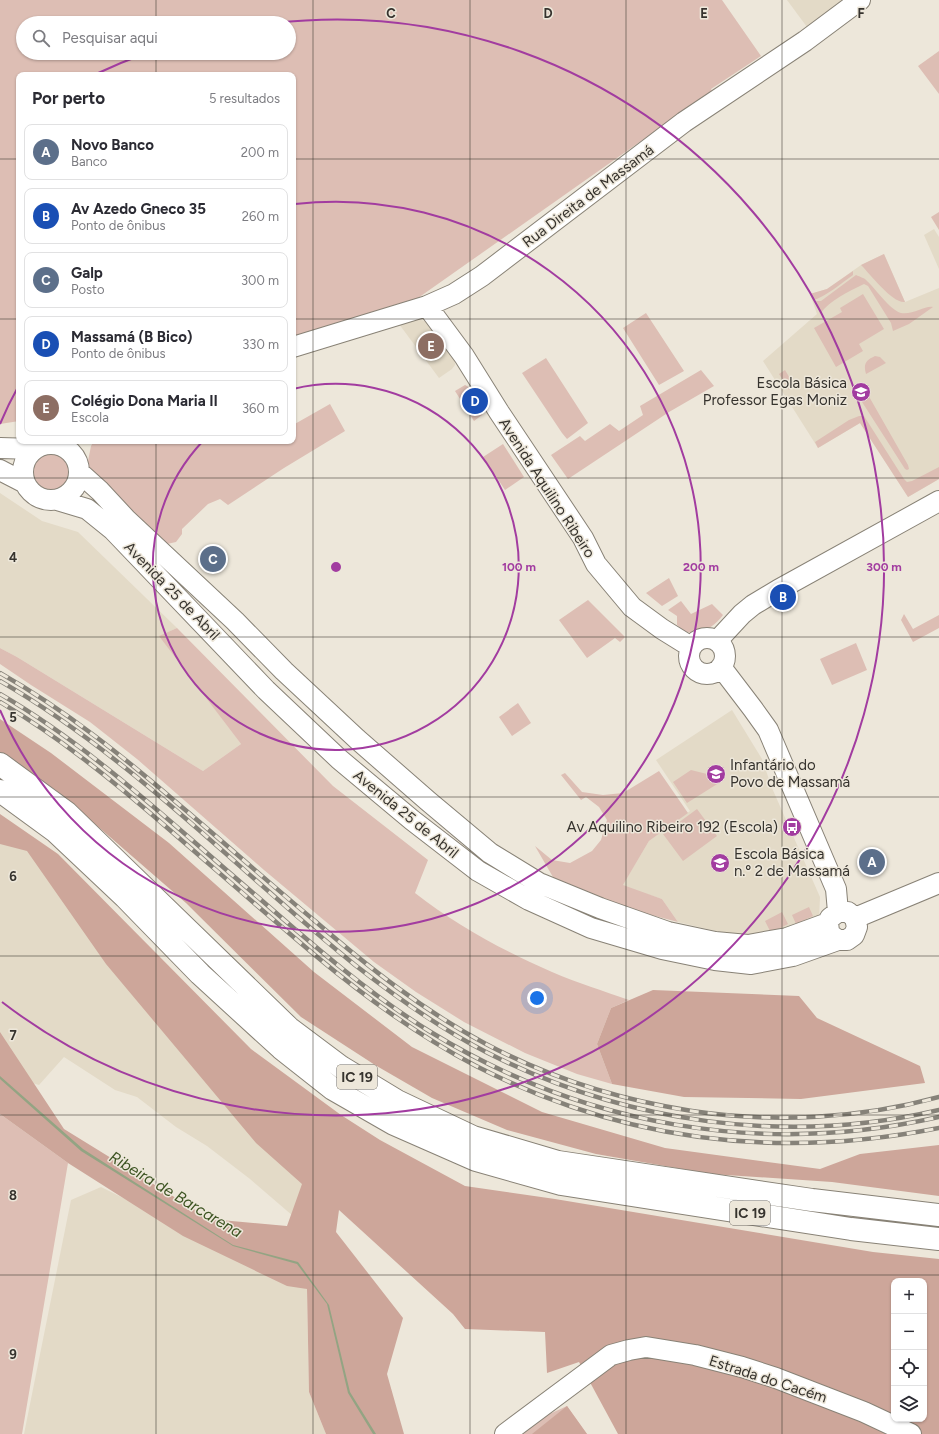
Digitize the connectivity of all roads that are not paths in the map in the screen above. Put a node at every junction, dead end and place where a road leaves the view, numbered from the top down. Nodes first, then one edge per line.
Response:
1 (860, 0) edge
2 (427, 306) junction
3 (296, 346) edge
4 (83, 444) edge
5 (45, 445) edge
6 (0, 448) edge
7 (79, 467) junction
8 (0, 470) edge
9 (25, 483) junction
10 (57, 500) junction
11 (939, 501) edge
12 (717, 641) junction
13 (691, 647) junction
14 (721, 667) junction
15 (0, 764) edge
16 (0, 791) edge
17 (939, 883) edge
18 (939, 896) edge
19 (844, 921) junction
20 (939, 1215) edge
21 (939, 1239) edge
22 (506, 1434) edge
23 (911, 1434) edge

1 - 2 main road, Rua Direita de Massamá
2 - 3 main road, Rua Direita de Massamá
2 - 13 main road, Avenida Aquilino Ribeiro
4 - 7 main road
5 - 6 main road
5 - 7 main road
5 - 9 main road
7 - 10 main road
7 - 19 main road, Avenida 25 de Abril
8 - 9 main road
9 - 10 main road
10 - 19 main road, Avenida 25 de Abril
11 - 12 main road
12 - 13 main road
12 - 14 main road
13 - 14 main road
14 - 19 main road
15 - 20 highway, IC 19
16 - 21 highway, IC 19
17 - 19 main road, Avenida 25 de Abril
18 - 19 main road, Avenida 25 de Abril
22 - 23 main road, Estrada do Cacém

